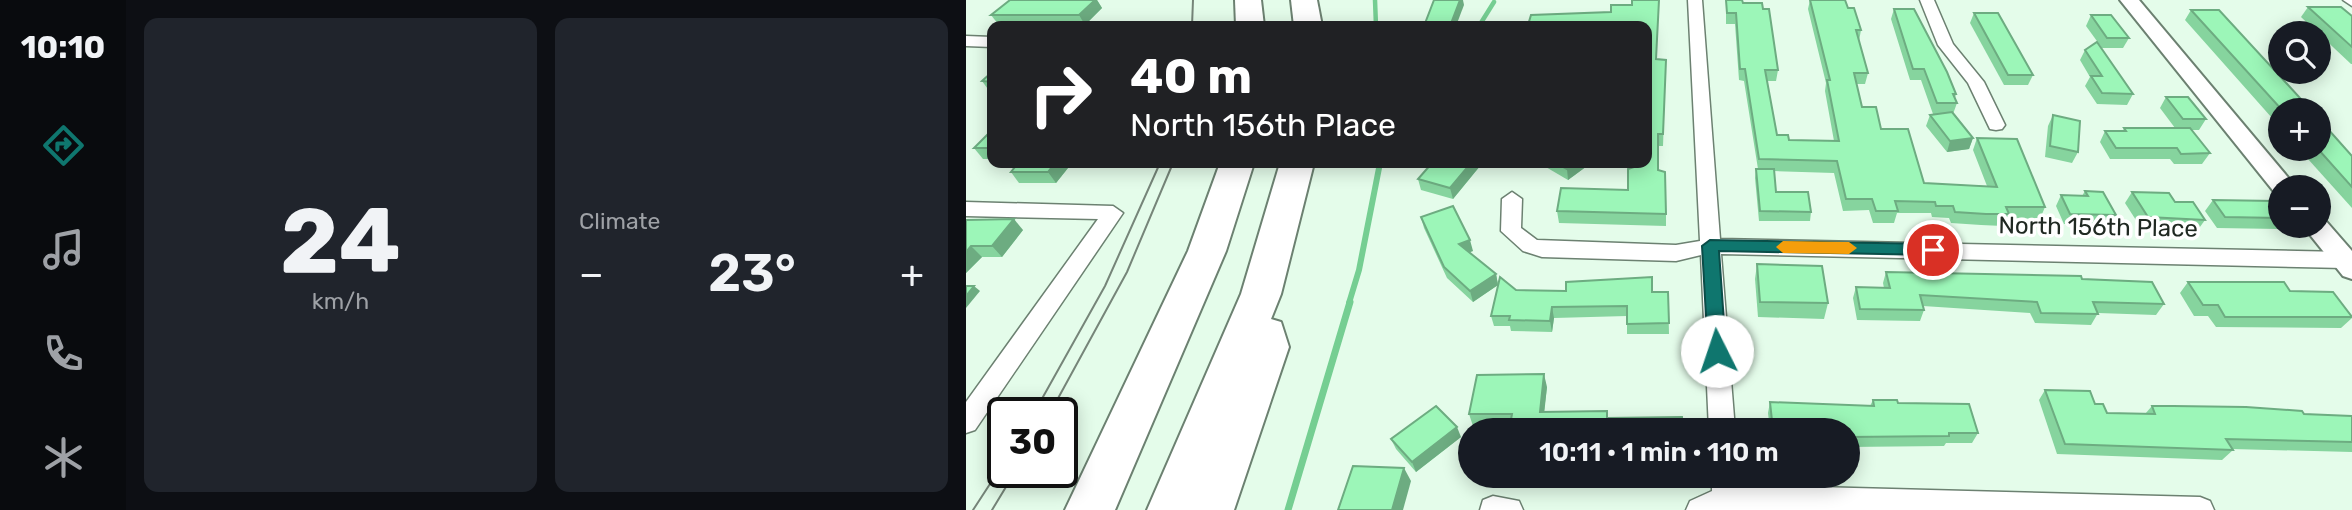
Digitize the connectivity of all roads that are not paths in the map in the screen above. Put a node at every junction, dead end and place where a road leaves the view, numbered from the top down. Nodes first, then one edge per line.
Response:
1 (1695, 0) edge
2 (1927, 0) edge
3 (2129, 0) edge
4 (966, 41) edge
5 (987, 42) edge
6 (1996, 124) dead end
7 (1235, 168) edge
8 (1296, 168) edge
9 (2274, 175) edge
10 (1512, 199) dead end
11 (966, 209) edge
12 (2326, 238) edge
13 (1710, 246) junction
14 (2348, 265) edge
15 (1261, 294) junction
16 (1721, 418) edge
17 (966, 422) edge
18 (1726, 495) edge
19 (1493, 509) edge
20 (1090, 510) edge
21 (1172, 510) edge
22 (1209, 510) edge
23 (1509, 510) edge
24 (1700, 510) edge
25 (2200, 510) edge

1 - 13 street
2 - 6 street
3 - 9 street
4 - 5 street
7 - 20 highway
8 - 15 highway
10 - 13 street, North 156th Place
11 - 17 street
12 - 14 street
13 - 14 street, North 156th Place
13 - 16 street
15 - 21 highway
15 - 22 highway
18 - 24 street
18 - 25 street
19 - 23 street

